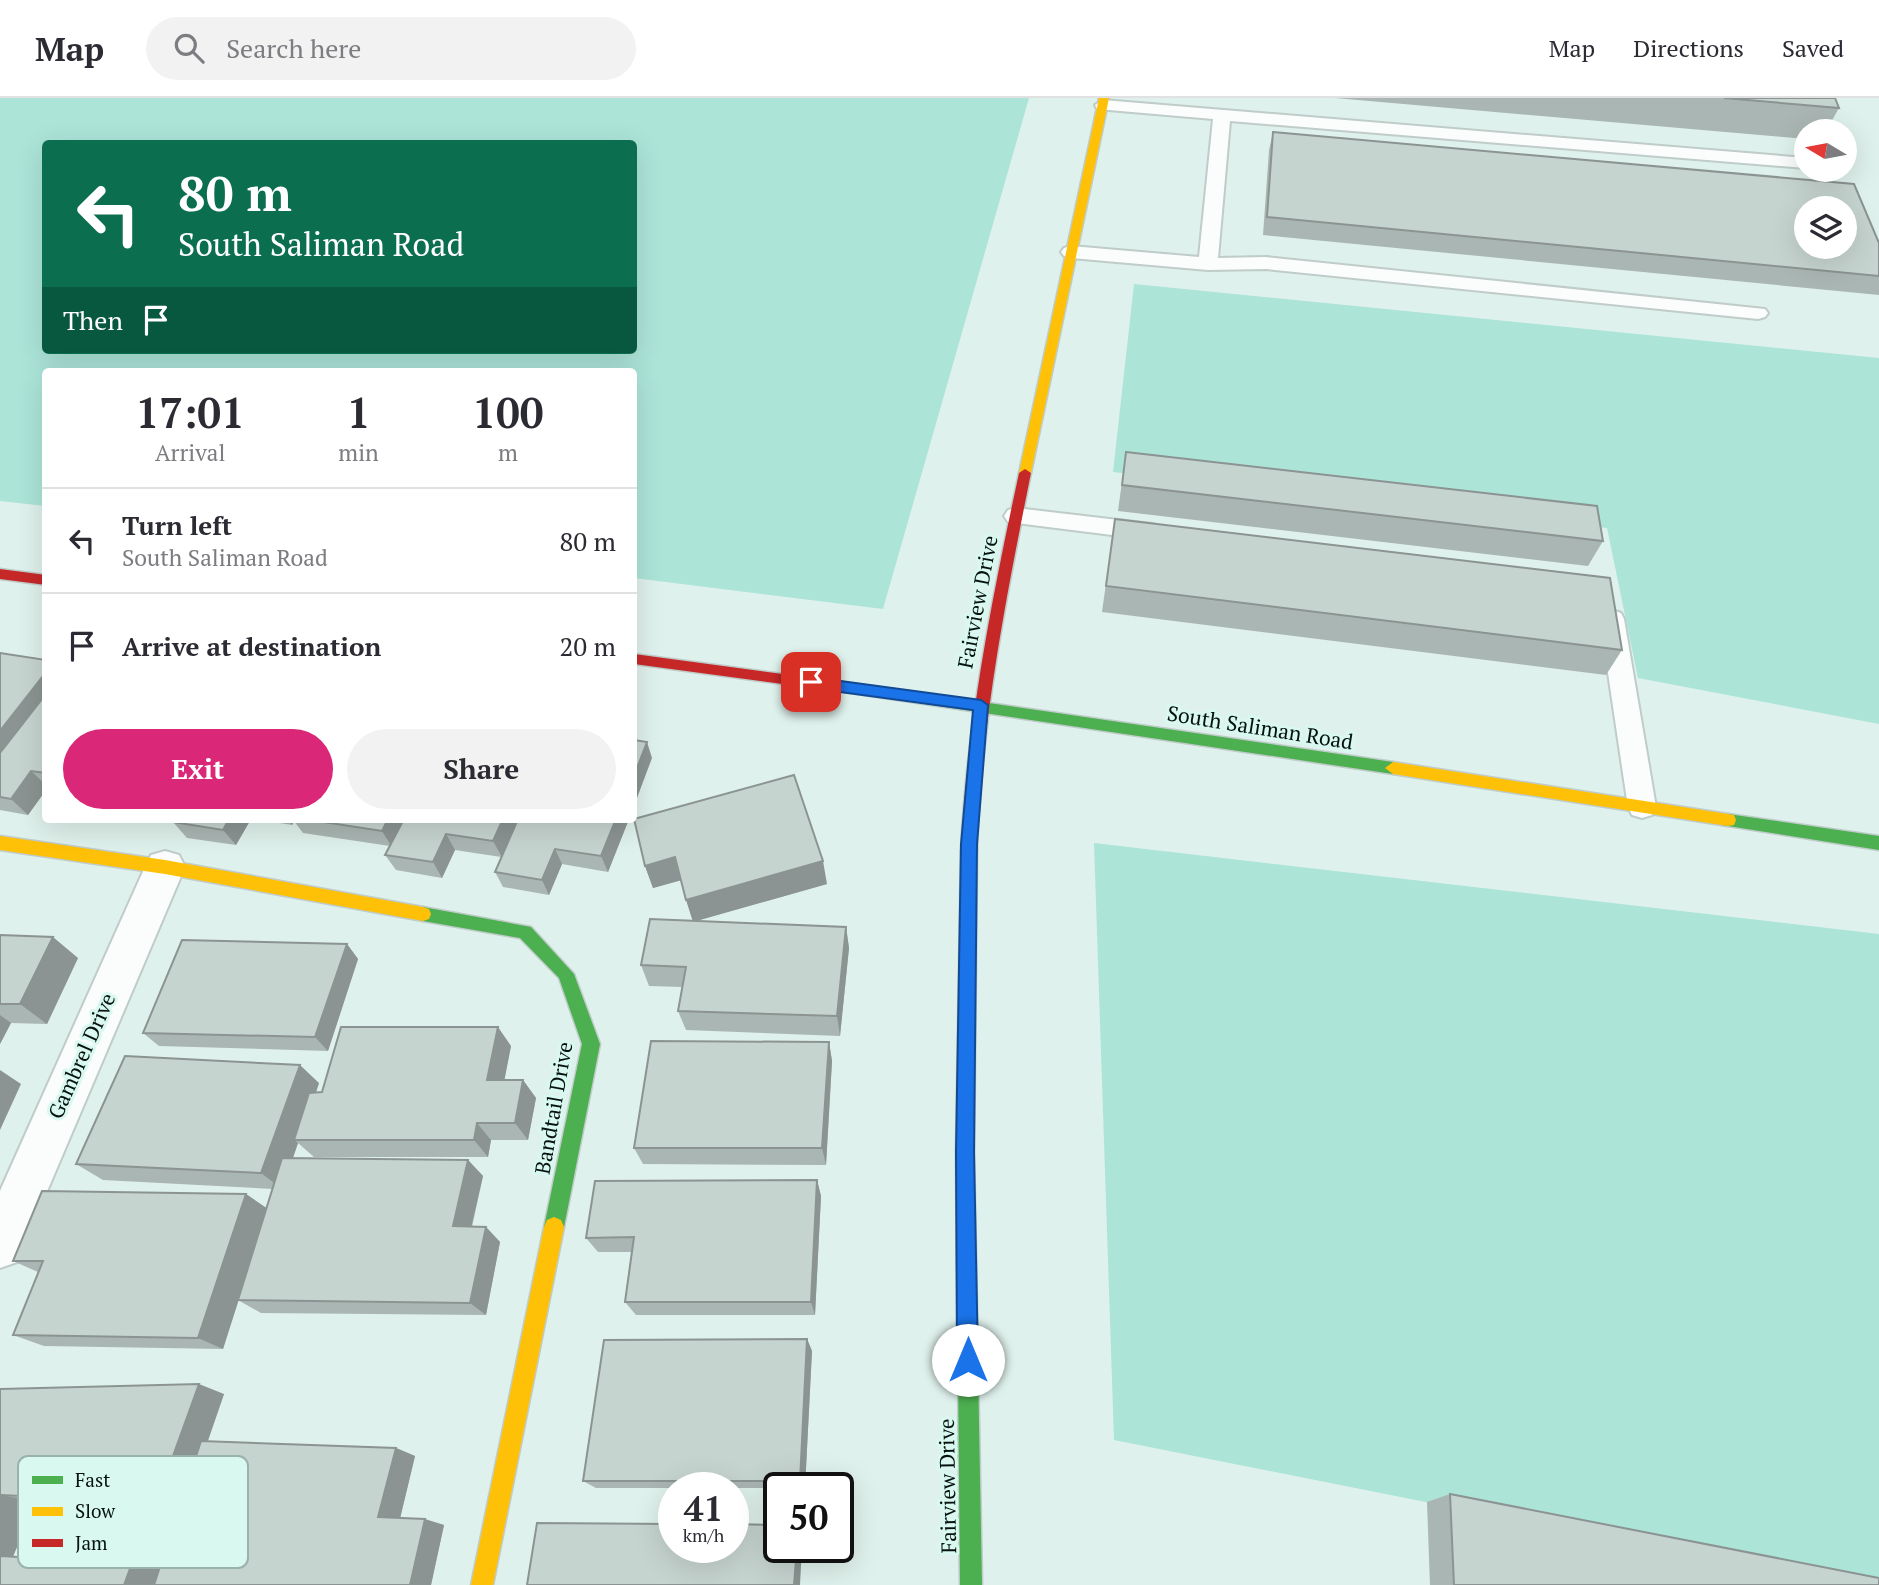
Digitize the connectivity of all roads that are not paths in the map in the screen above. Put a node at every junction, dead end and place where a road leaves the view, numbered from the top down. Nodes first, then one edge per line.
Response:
1 (1104, 102) edge
2 (1222, 115) junction
3 (1794, 162) edge
4 (1071, 252) junction
5 (1208, 264) junction
6 (1758, 313) dead end
7 (1016, 516) junction
8 (1181, 535) edge
9 (0, 573) edge
10 (42, 579) edge
11 (1608, 598) edge
12 (637, 659) edge
13 (981, 705) junction
14 (1642, 807) junction
15 (0, 843) edge
16 (1879, 843) edge
17 (165, 867) junction
18 (0, 1245) edge
19 (482, 1585) edge
20 (971, 1585) edge

1 - 2 lane
1 - 4 main road, Fairview Drive
2 - 3 lane
2 - 5 lane
4 - 5 lane
4 - 7 main road, Fairview Drive
5 - 6 lane
7 - 8 lane
7 - 13 main road, Fairview Drive
9 - 10 main road
11 - 14 lane
12 - 13 main road, South Saliman Road
13 - 14 main road, South Saliman Road
13 - 20 main road, Fairview Drive
14 - 16 main road, South Saliman Road
15 - 17 main road, Bandtail Drive
17 - 18 street, Gambrel Drive
17 - 19 main road, Bandtail Drive

